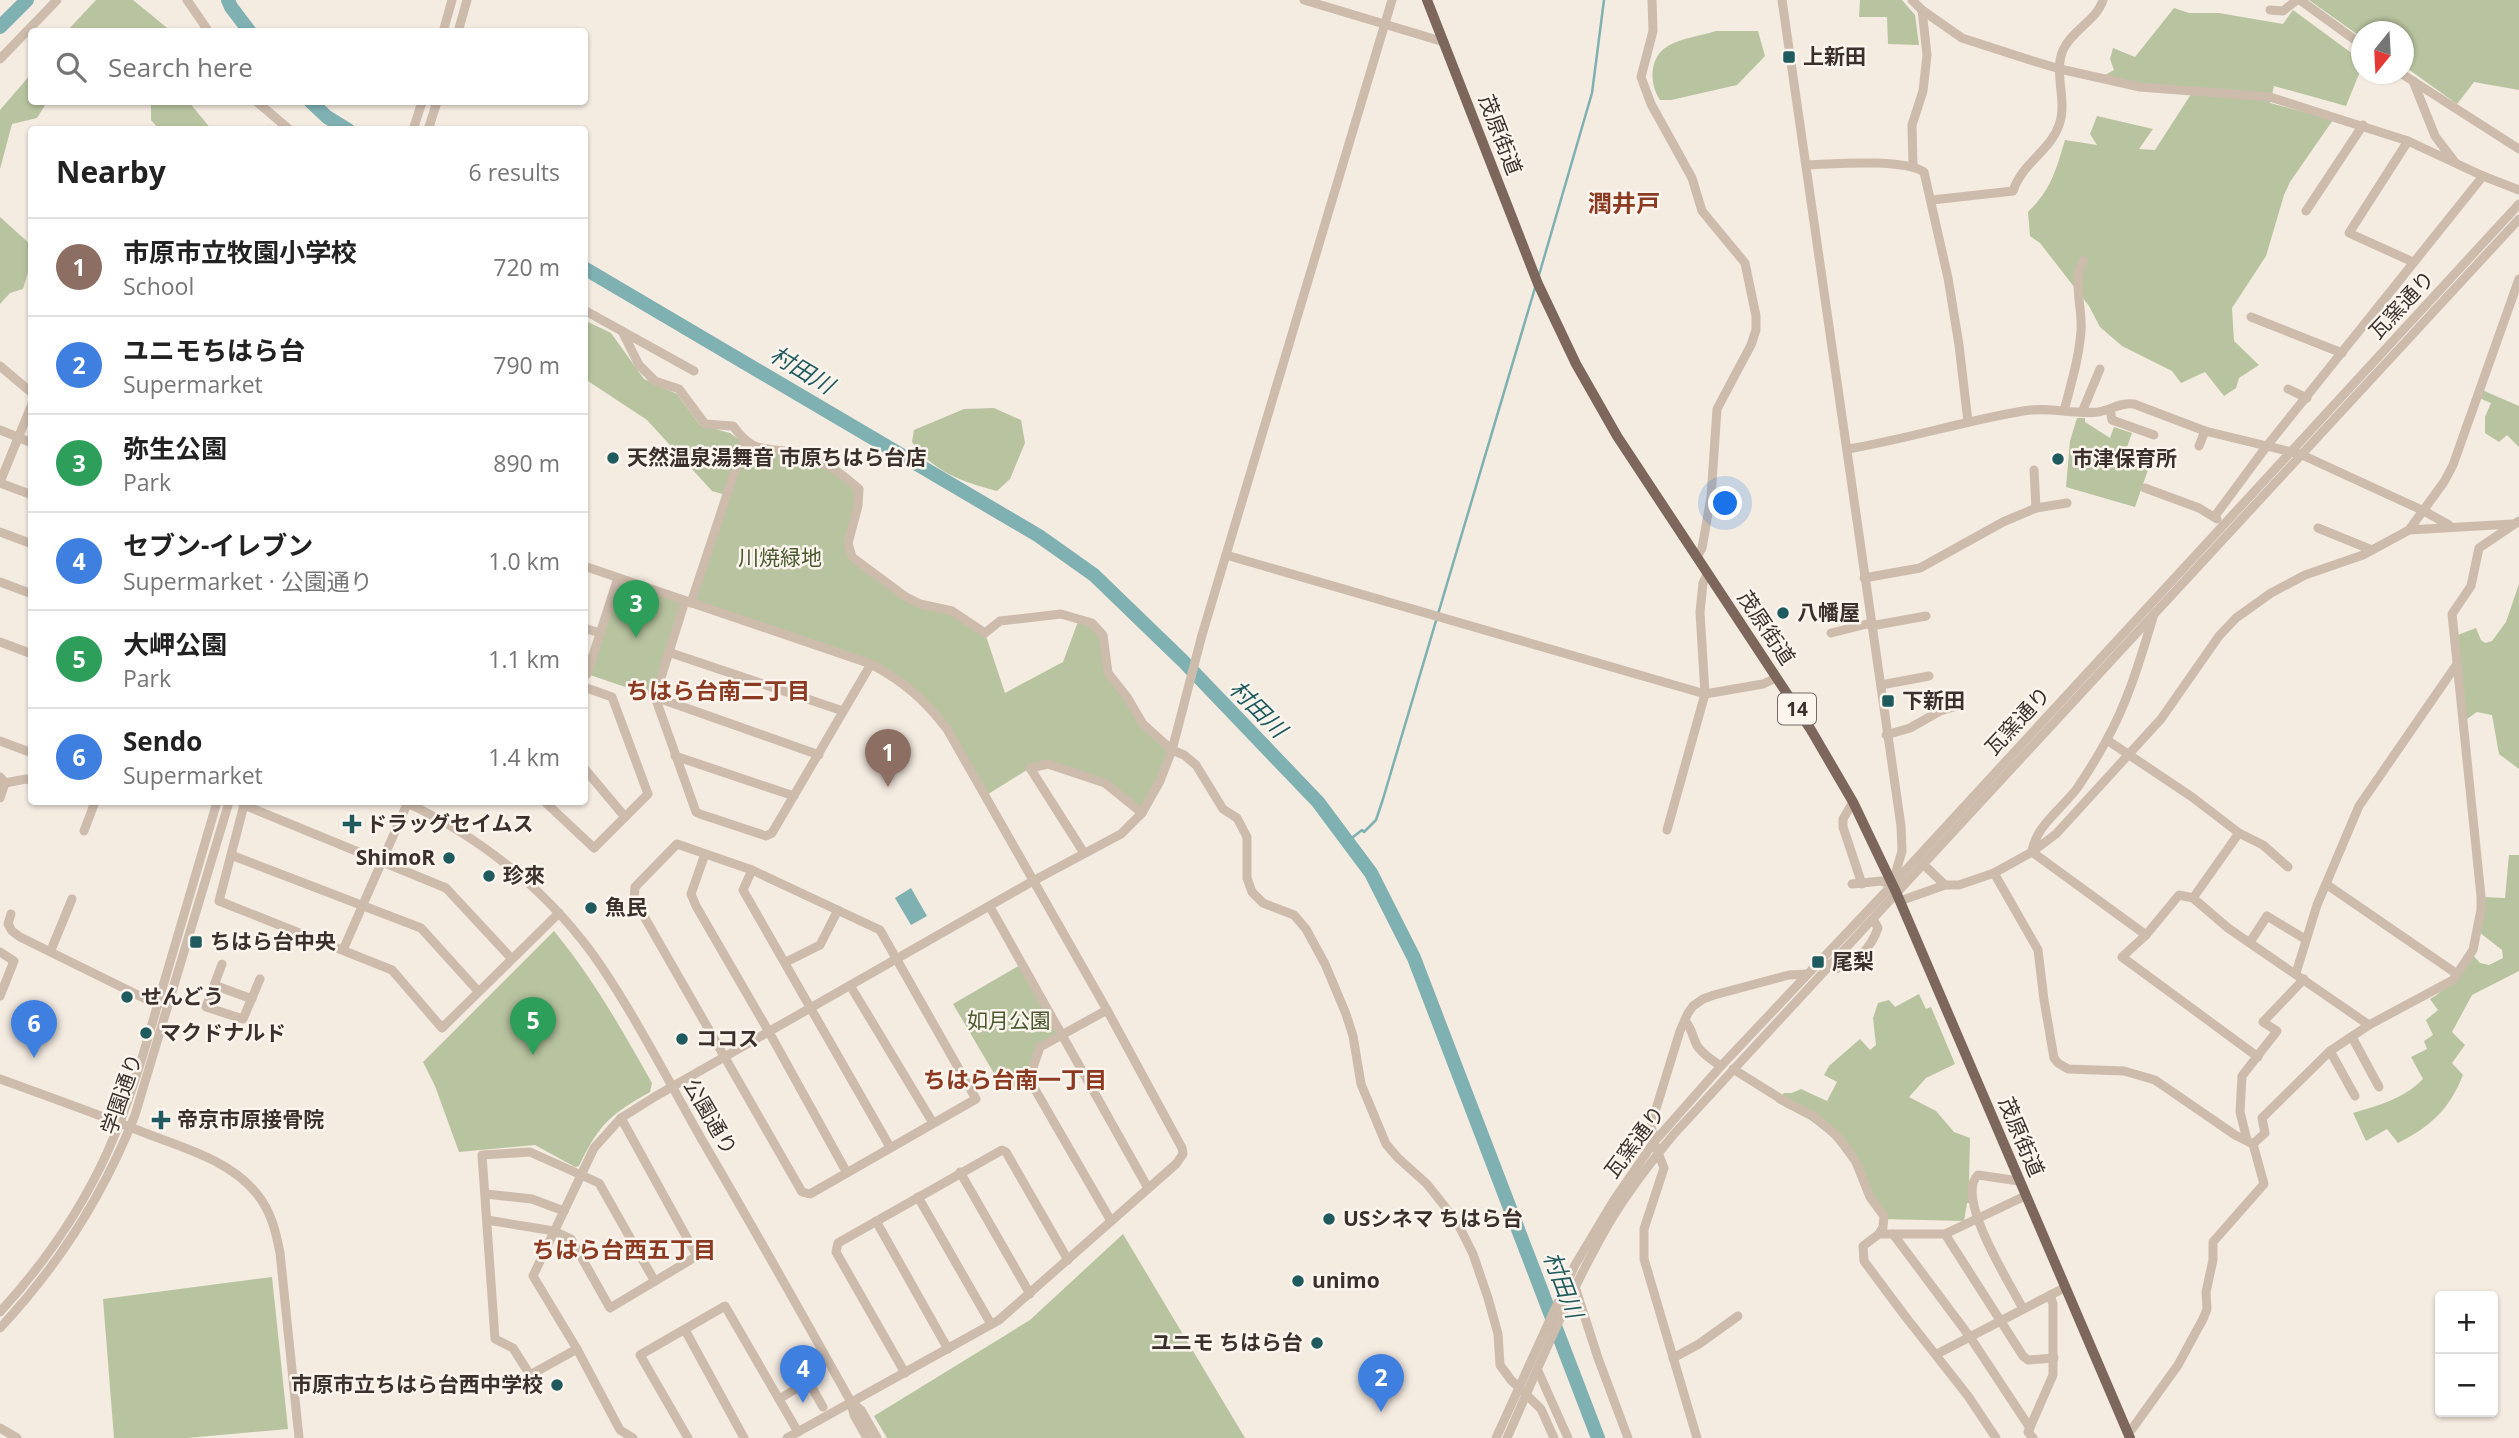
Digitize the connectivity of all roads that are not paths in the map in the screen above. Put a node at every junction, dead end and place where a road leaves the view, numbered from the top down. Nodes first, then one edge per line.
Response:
1 (57, 0) edge
2 (187, 0) edge
3 (452, 0) edge
4 (467, 0) edge
5 (1304, 0) edge
6 (1392, 0) edge
7 (1427, 0) edge
8 (1652, 0) edge
9 (1782, 0) edge
10 (1912, 0) edge
11 (2103, 0) edge
12 (2298, 0) edge
13 (1922, 10) junction
14 (2270, 10) dead end
15 (1384, 24) junction
16 (30, 28) edge
17 (206, 28) edge
18 (444, 28) edge
19 (459, 28) edge
20 (28, 30) edge
21 (2351, 38) edge
22 (1444, 42) junction
23 (0, 59) edge
24 (2060, 69) junction
25 (2414, 82) edge
26 (2414, 84) edge
27 (261, 105) edge
28 (421, 105) edge
29 (435, 105) edge
30 (2363, 125) junction
31 (285, 126) edge
32 (414, 126) edge
33 (429, 126) edge
34 (2408, 141) junction
35 (2519, 149) edge
36 (2458, 165) junction
37 (1807, 166) junction
38 (1913, 166) junction
39 (2483, 176) junction
40 (2519, 190) edge
41 (1932, 200) junction
42 (2519, 204) edge
43 (2306, 211) dead end
44 (2519, 219) edge
45 (2083, 261) dead end
46 (2413, 262) junction
47 (2518, 282) edge
48 (588, 312) edge
49 (2251, 317) dead end
50 (622, 331) junction
51 (2342, 353) junction
52 (0, 366) edge
53 (2100, 369) dead end
54 (694, 371) dead end
55 (2288, 389) dead end
56 (28, 390) edge
57 (2307, 398) junction
58 (2110, 409) junction
59 (2064, 411) junction
60 (2082, 412) junction
61 (28, 413) edge
62 (1968, 422) junction
63 (0, 430) edge
64 (2205, 431) junction
65 (2154, 435) dead end
66 (17, 438) junction
67 (745, 440) junction
68 (28, 442) edge
69 (2199, 446) dead end
70 (2266, 447) junction
71 (1848, 449) junction
72 (2295, 453) junction
73 (2034, 470) dead end
74 (0, 482) edge
75 (2145, 488) dead end
76 (28, 493) edge
77 (2067, 503) dead end
78 (2036, 508) junction
79 (2424, 511) junction
80 (2215, 516) junction
81 (2516, 522) edge
82 (2450, 526) junction
83 (2223, 527) junction
84 (2318, 528) dead end
85 (2409, 530) junction
86 (0, 532) edge
87 (28, 542) edge
88 (2372, 550) junction
89 (1226, 555) junction
90 (1697, 557) junction
91 (588, 567) edge
92 (1707, 575) junction
93 (618, 578) junction
94 (1864, 578) junction
95 (0, 582) edge
96 (28, 592) edge
97 (688, 602) junction
98 (2155, 612) junction
99 (1926, 616) dead end
100 (1871, 624) junction
101 (588, 629) edge
102 (600, 633) junction
103 (1831, 633) dead end
104 (0, 642) edge
105 (28, 652) edge
106 (668, 652) junction
107 (871, 664) junction
108 (2457, 664) junction
109 (588, 671) edge
110 (1929, 676) dead end
111 (1776, 678) junction
112 (1881, 685) junction
113 (588, 688) edge
114 (1705, 694) junction
115 (655, 697) junction
116 (1960, 705) dead end
117 (843, 711) junction
118 (1886, 734) junction
119 (0, 740) edge
120 (2107, 740) junction
121 (1172, 750) junction
122 (28, 751) edge
123 (819, 755) junction
124 (2129, 755) junction
125 (675, 756) junction
126 (588, 773) edge
127 (3, 780) edge
128 (28, 780) edge
129 (794, 796) junction
130 (0, 798) edge
131 (1853, 802) junction
132 (94, 805) edge
133 (216, 805) edge
134 (228, 805) edge
135 (406, 805) edge
136 (412, 805) edge
137 (548, 805) edge
138 (1142, 813) junction
139 (625, 817) junction
140 (1667, 830) dead end
141 (83, 831) dead end
142 (2239, 833) junction
143 (2032, 852) junction
144 (1084, 853) junction
145 (705, 854) junction
146 (231, 855) junction
147 (382, 860) junction
148 (1922, 863) junction
149 (2288, 867) dead end
150 (752, 870) junction
151 (1994, 873) junction
152 (1033, 881) junction
153 (1852, 884) dead end
154 (1862, 884) junction
155 (2326, 884) junction
156 (1945, 885) junction
157 (1896, 893) junction
158 (72, 898) dead end
159 (2193, 898) junction
160 (363, 905) junction
161 (990, 907) junction
162 (838, 910) junction
163 (559, 913) junction
164 (11, 914) dead end
165 (1873, 919) junction
166 (2146, 935) junction
167 (2305, 939) junction
168 (2249, 942) junction
169 (51, 950) junction
170 (344, 950) junction
171 (0, 952) edge
172 (512, 958) junction
173 (897, 960) junction
174 (786, 962) junction
175 (222, 964) dead end
176 (1829, 964) junction
177 (1807, 974) junction
178 (2457, 974) junction
179 (2300, 976) junction
180 (260, 979) dead end
181 (214, 985) junction
182 (851, 987) junction
183 (478, 991) junction
184 (0, 996) edge
185 (253, 999) junction
186 (158, 1005) junction
187 (810, 1007) junction
188 (1107, 1010) junction
189 (1685, 1021) junction
190 (2369, 1025) junction
191 (769, 1032) junction
192 (1062, 1035) junction
193 (2351, 1037) junction
194 (2330, 1051) junction
195 (2258, 1057) junction
196 (725, 1058) junction
197 (1721, 1066) junction
198 (1733, 1069) junction
199 (0, 1079) edge
200 (2379, 1087) dead end
201 (673, 1088) junction
202 (2355, 1096) dead end
203 (621, 1118) junction
204 (119, 1123) junction
205 (933, 1123) junction
206 (131, 1127) junction
207 (1654, 1142) junction
208 (2250, 1142) junction
209 (890, 1147) junction
210 (1659, 1152) junction
211 (960, 1172) junction
212 (847, 1173) junction
213 (582, 1174) junction
214 (2019, 1181) junction
215 (1148, 1188) junction
216 (485, 1194) junction
217 (2025, 1196) junction
218 (918, 1197) junction
219 (564, 1210) junction
220 (1976, 1219) junction
221 (487, 1220) junction
222 (876, 1221) junction
223 (1111, 1221) junction
224 (554, 1231) junction
225 (1879, 1234) junction
226 (1893, 1234) junction
227 (1945, 1234) junction
228 (1068, 1260) junction
229 (654, 1280) junction
230 (1572, 1284) junction
231 (2064, 1288) junction
232 (1030, 1294) junction
233 (2050, 1295) junction
234 (2024, 1309) junction
235 (0, 1312) edge
236 (1738, 1316) dead end
237 (2002, 1320) junction
238 (991, 1324) junction
239 (0, 1328) edge
240 (685, 1330) junction
241 (1970, 1337) junction
242 (577, 1349) junction
243 (948, 1349) junction
244 (1937, 1354) junction
245 (1673, 1358) junction
246 (2054, 1358) junction
247 (799, 1365) dead end
248 (1538, 1371) junction
249 (905, 1373) junction
250 (809, 1381) junction
251 (1523, 1390) junction
252 (779, 1399) junction
253 (851, 1402) junction
254 (823, 1407) dead end
255 (0, 1428) edge
256 (798, 1432) junction
257 (2032, 1433) edge
258 (2128, 1434) edge
259 (17, 1438) edge
260 (299, 1438) edge
261 (633, 1438) edge
262 (688, 1438) edge
263 (744, 1438) edge
264 (787, 1438) edge
265 (867, 1438) edge
266 (877, 1438) edge
267 (1496, 1438) edge
268 (1507, 1438) edge
269 (1554, 1438) edge
270 (1568, 1438) edge
271 (1628, 1438) edge
272 (1697, 1438) edge
273 (1997, 1438) edge

1 - 16 street
2 - 17 street
3 - 18 street
4 - 19 street
5 - 15 street
6 - 15 street
7 - 22 main road, 茂原街道 / 14
8 - 90 street
9 - 37 street
10 - 13 street
11 - 24 street
12 - 14 street
12 - 21 street
13 - 24 street
13 - 38 street
15 - 22 street
15 - 89 street
20 - 23 street
22 - 90 main road, 茂原街道 / 14
24 - 30 street
24 - 41 street
25 - 35 street
26 - 36 street
27 - 31 street
28 - 32 street
29 - 33 street
30 - 34 street
30 - 43 street
34 - 36 street
34 - 46 street
36 - 39 street
37 - 38 street
37 - 71 street
38 - 41 street
39 - 40 street
39 - 46 street
41 - 62 street
42 - 72 street, 瓦窯通り
44 - 72 street, 瓦窯通り
45 - 59 street
46 - 51 street
47 - 79 street
48 - 50 street
49 - 51 street
50 - 54 street
50 - 67 street
51 - 57 street
52 - 56 street
53 - 60 street
55 - 57 street
57 - 70 street
58 - 60 street
58 - 64 street
58 - 65 street
59 - 60 street
59 - 62 street
61 - 66 street
62 - 71 street
63 - 66 street
64 - 69 street
64 - 70 street
66 - 68 street
66 - 74 street
67 - 97 street
67 - 121 street
70 - 72 street
70 - 80 street
71 - 94 street
72 - 79 street
72 - 83 street, 瓦窯通り
72 - 98 street, 瓦窯通り
73 - 78 street
74 - 76 street
75 - 80 street
77 - 78 street
78 - 94 street
79 - 82 street
79 - 85 street
80 - 83 street
81 - 82 street
81 - 108 street
82 - 85 street
83 - 157 street, 瓦窯通り
84 - 88 street
85 - 88 street
86 - 87 street
88 - 124 street
89 - 114 street
89 - 121 street
90 - 92 main road, 茂原街道 / 14
91 - 93 street
92 - 111 main road, 茂原街道 / 14
92 - 114 street
93 - 97 street
93 - 102 street
94 - 100 street
95 - 96 street
97 - 106 street
97 - 107 street
98 - 120 street
98 - 148 street, 瓦窯通り
99 - 100 street
100 - 103 street
100 - 112 street
101 - 102 street
102 - 109 street
104 - 105 street
106 - 115 street
106 - 117 street
107 - 117 street
107 - 152 street
108 - 155 street
108 - 178 street
110 - 112 street
111 - 114 street
111 - 131 main road, 茂原街道 / 14
112 - 118 street
113 - 139 street
114 - 140 street
115 - 123 street
115 - 125 street
116 - 118 street
117 - 123 street
118 - 157 street
119 - 122 street
120 - 124 street
120 - 143 street
121 - 138 street
121 - 251 street
123 - 129 street
124 - 142 street
124 - 143 street
125 - 129 street
125 - 129 street
126 - 139 street
127 - 128 street
127 - 130 street
131 - 154 street
131 - 157 main road, 茂原街道 / 14
132 - 141 street
133 - 186 street, 学園通り
134 - 206 street, 学園通り
135 - 147 street
136 - 163 street, 公園通り
137 - 139 street
138 - 144 street
138 - 144 street
142 - 149 street
142 - 159 street
143 - 151 street
143 - 166 street
144 - 152 street
145 - 150 street
145 - 191 street
145 - 196 street
146 - 147 street
146 - 160 street
146 - 170 street
147 - 160 street
147 - 172 street
148 - 156 street
148 - 157 street, 瓦窯通り
150 - 162 street
150 - 174 street
151 - 156 street
151 - 208 street
152 - 161 street
152 - 188 street
153 - 154 street
154 - 157 street
155 - 167 street
155 - 178 street
156 - 157 street
157 - 165 street, 瓦窯通り
157 - 177 street, 瓦窯通り
157 - 214 main road, 茂原街道 / 14
158 - 169 street
159 - 166 street
159 - 168 street
160 - 170 street
160 - 183 street
161 - 173 street
161 - 192 street
162 - 173 street
162 - 174 street
163 - 172 street
163 - 201 street, 公園通り
164 - 169 street
165 - 176 street, 瓦窯通り
165 - 176 street
166 - 195 street
167 - 168 street
167 - 179 street
168 - 179 street
169 - 186 street
170 - 183 street
171 - 184 street
172 - 183 street
173 - 182 street
173 - 205 street
174 - 187 street
175 - 181 street
176 - 198 street, 瓦窯通り
177 - 189 street
177 - 197 street, 瓦窯通り
178 - 190 street
179 - 190 street
179 - 195 street
180 - 185 street
181 - 185 street
181 - 185 street
182 - 187 street
182 - 205 street
186 - 204 street, 学園通り
187 - 191 street
187 - 209 street
188 - 192 street
188 - 215 street
189 - 197 street
189 - 207 street
190 - 193 street
191 - 196 street
191 - 212 street
192 - 215 street
192 - 223 street
193 - 194 street
193 - 200 street
194 - 202 street
194 - 208 street
195 - 208 street
196 - 201 street
196 - 212 street
197 - 207 street, 瓦窯通り
198 - 210 street, 瓦窯通り
198 - 225 street
199 - 204 street
201 - 203 street
201 - 253 street, 公園通り
203 - 213 street
203 - 229 street
204 - 206 street
204 - 235 street, 学園通り
205 - 209 street
206 - 239 street, 学園通り
206 - 260 street
207 - 210 street
207 - 230 street, 瓦窯通り
208 - 258 street
209 - 212 street
210 - 230 street, 瓦窯通り
210 - 245 street
211 - 218 street
211 - 228 street
211 - 232 street
213 - 216 street
213 - 219 street
213 - 229 street
214 - 217 main road, 茂原街道 / 14
214 - 220 street
215 - 223 street
216 - 219 street
216 - 221 street
217 - 220 street
217 - 231 main road, 茂原街道 / 14
218 - 222 street
218 - 238 street
219 - 224 street
220 - 227 street
220 - 234 street
221 - 224 street
221 - 242 street
222 - 243 street
222 - 249 street
223 - 228 street
224 - 229 street
224 - 242 street
225 - 226 street
225 - 244 street
226 - 227 street
226 - 241 street
227 - 237 street
228 - 232 street
230 - 248 street
230 - 251 street
230 - 271 street
231 - 233 street
231 - 258 main road, 茂原街道 / 14
232 - 238 street
233 - 234 street
233 - 246 street
234 - 237 street
236 - 245 street
237 - 241 street
237 - 246 street
238 - 243 street
240 - 252 street
240 - 262 street
240 - 263 street
241 - 244 street
241 - 257 street
242 - 261 street
243 - 249 street
244 - 273 street
245 - 272 street
246 - 257 street
247 - 250 street
248 - 251 street
248 - 270 street
249 - 253 street
250 - 252 street
250 - 254 street
251 - 267 street
251 - 268 street
251 - 269 street
252 - 256 street
253 - 256 street
253 - 265 street, 公園通り
253 - 266 street, 公園通り
255 - 259 street
256 - 264 street

